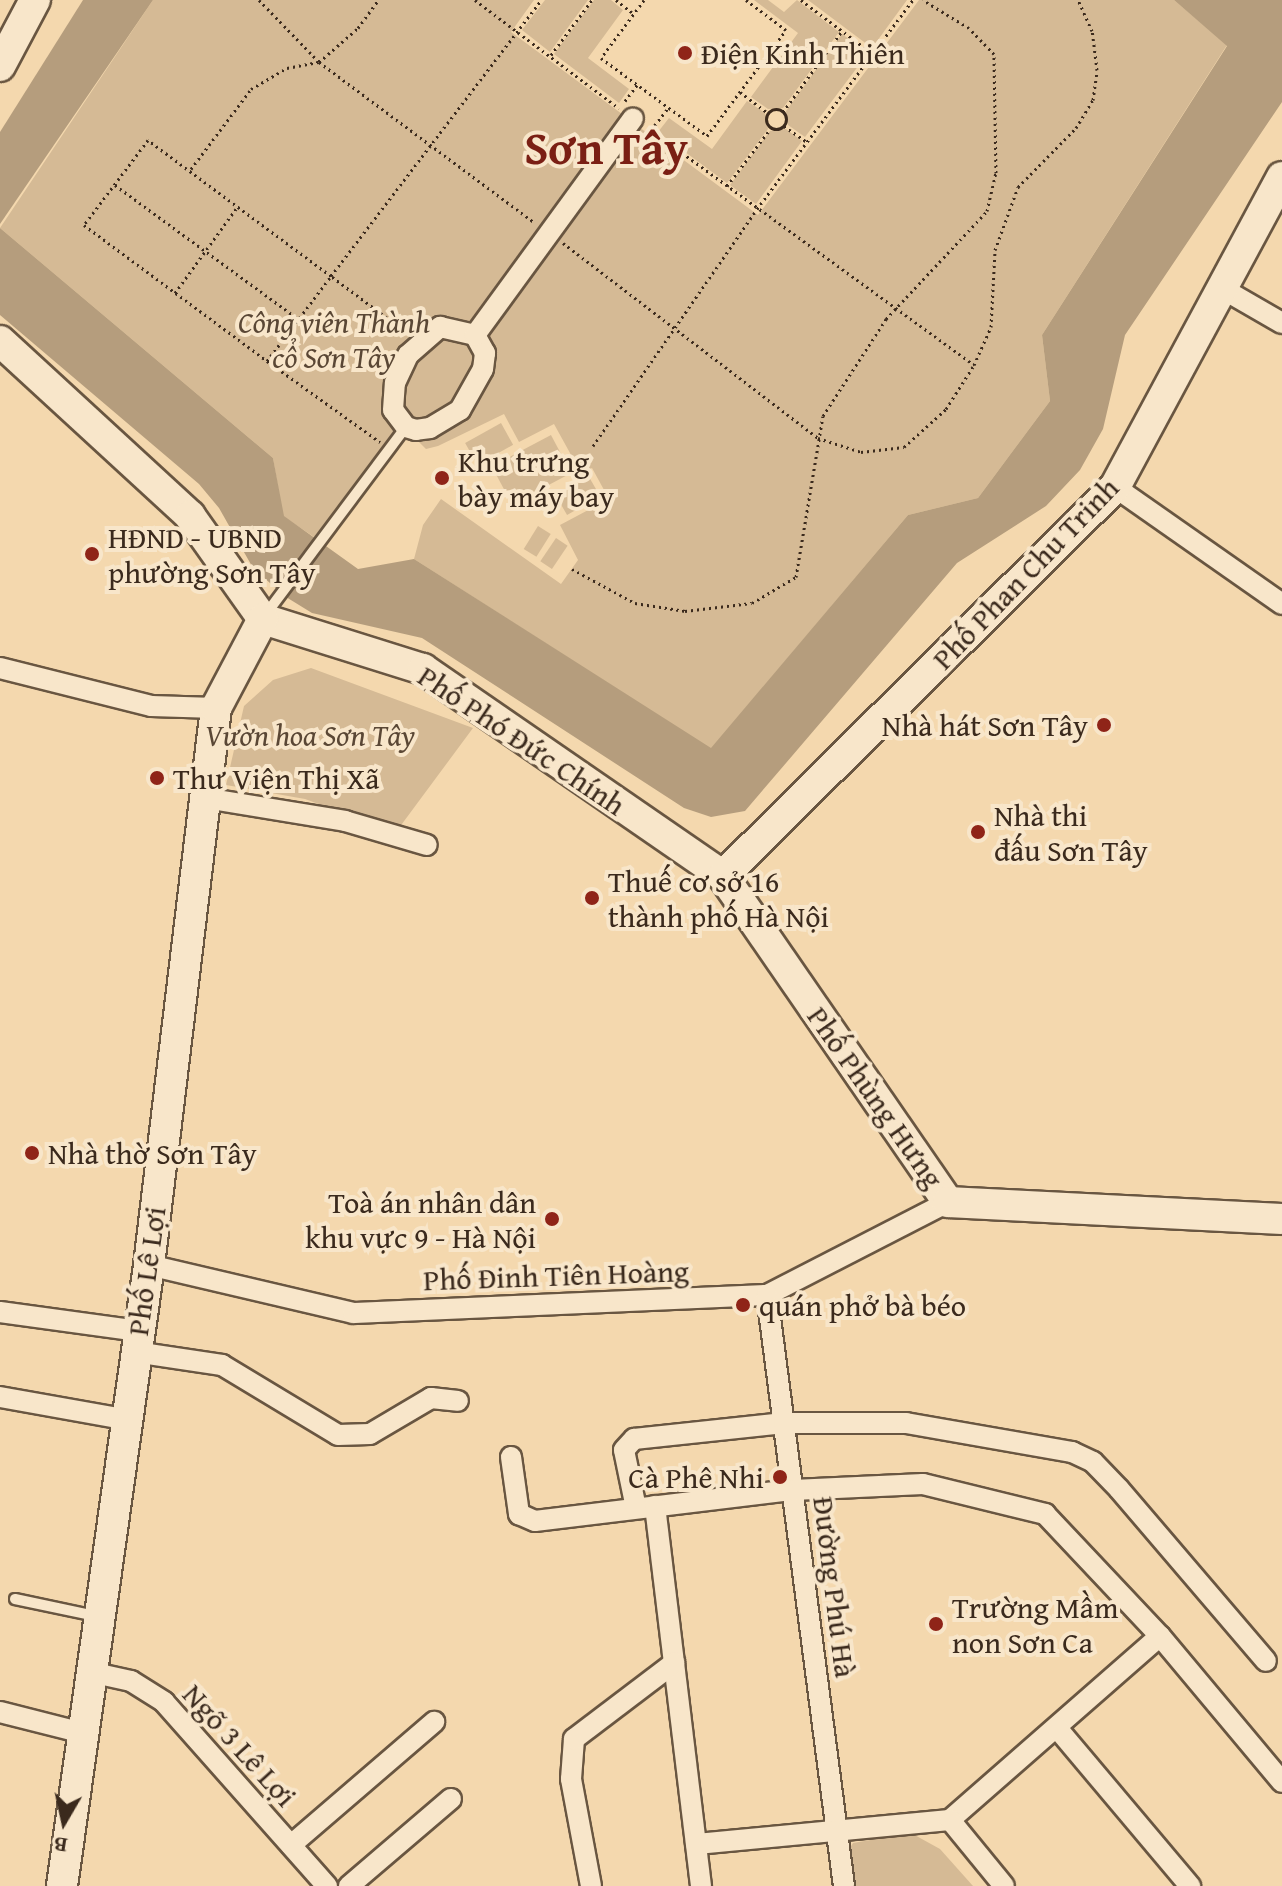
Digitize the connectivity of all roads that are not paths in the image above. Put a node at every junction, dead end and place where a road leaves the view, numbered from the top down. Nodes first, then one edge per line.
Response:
1 (35, 0) edge
2 (0, 66) edge
3 (627, 113) road end
4 (1282, 177) edge
5 (1223, 289) junction
6 (1282, 323) edge
7 (475, 335) junction
8 (0, 341) edge
9 (406, 427) junction
10 (1115, 487) junction
11 (1282, 604) edge
12 (263, 619) junction
13 (0, 668) edge
14 (216, 708) junction
15 (205, 798) junction
16 (427, 845) dead end
17 (723, 876) junction
18 (948, 1202) junction
19 (1282, 1219) edge
20 (149, 1265) junction
21 (767, 1295) junction
22 (0, 1312) edge
23 (137, 1341) junction
24 (0, 1397) edge
25 (458, 1401) dead end
26 (124, 1419) junction
27 (784, 1423) junction
28 (511, 1457) dead end
29 (793, 1490) junction
30 (646, 1507) junction
31 (15, 1599) dead end
32 (98, 1616) junction
33 (1160, 1636) junction
34 (1266, 1661) dead end
35 (674, 1663) junction
36 (90, 1672) junction
37 (0, 1712) edge
38 (434, 1722) dead end
39 (1057, 1728) junction
40 (83, 1733) junction
41 (1282, 1782) edge
42 (451, 1799) dead end
43 (950, 1820) junction
44 (836, 1827) junction
45 (696, 1844) junction
46 (291, 1845) junction
47 (62, 1886) edge
48 (327, 1886) edge
49 (349, 1886) edge
50 (591, 1886) edge
51 (701, 1886) edge
52 (844, 1886) edge
53 (1004, 1886) edge
54 (1190, 1886) edge

1 - 2 main road
3 - 7 street
4 - 5 main road, Phố Phan Chu Trinh
5 - 6 street
5 - 10 main road, Phố Phan Chu Trinh
7 - 9 street
7 - 9 street
8 - 12 main road
9 - 12 lane
10 - 11 street
10 - 17 main road, Phố Phan Chu Trinh
12 - 14 main road, Phố Lê Lợi
12 - 17 main road, Phố Phó Đức Chính
13 - 14 street
14 - 15 main road, Phố Lê Lợi
15 - 16 street
15 - 20 main road, Phố Lê Lợi
17 - 18 main road, Phố Phùng Hưng
18 - 19 main road, Phố Phùng Hưng
18 - 21 street, Phố Đinh Tiên Hoàng
20 - 21 street, Phố Đinh Tiên Hoàng
20 - 23 main road, Phố Lê Lợi
21 - 27 street, Đường Phú Hà
22 - 23 street
23 - 25 street
23 - 26 main road, Phố Lê Lợi
24 - 26 street
26 - 32 main road, Phố Lê Lợi
27 - 29 street, Đường Phú Hà
27 - 30 street
27 - 34 street
28 - 30 street
29 - 30 street
29 - 33 street
29 - 44 street, Đường Phú Hà
30 - 35 street
31 - 32 lane
32 - 36 main road, Phố Lê Lợi
33 - 39 street
33 - 41 street
35 - 45 street
35 - 50 street
36 - 40 main road, Phố Lê Lợi
36 - 46 street, Ngõ 3 Lê Lợi
37 - 40 street
38 - 46 street
39 - 43 street
39 - 54 street
40 - 47 main road, Phố Lê Lợi
42 - 49 street
43 - 44 street
43 - 53 street
44 - 45 street
44 - 52 street, Đường Phú Hà
45 - 51 street
46 - 48 street, Ngõ 3 Lê Lợi

